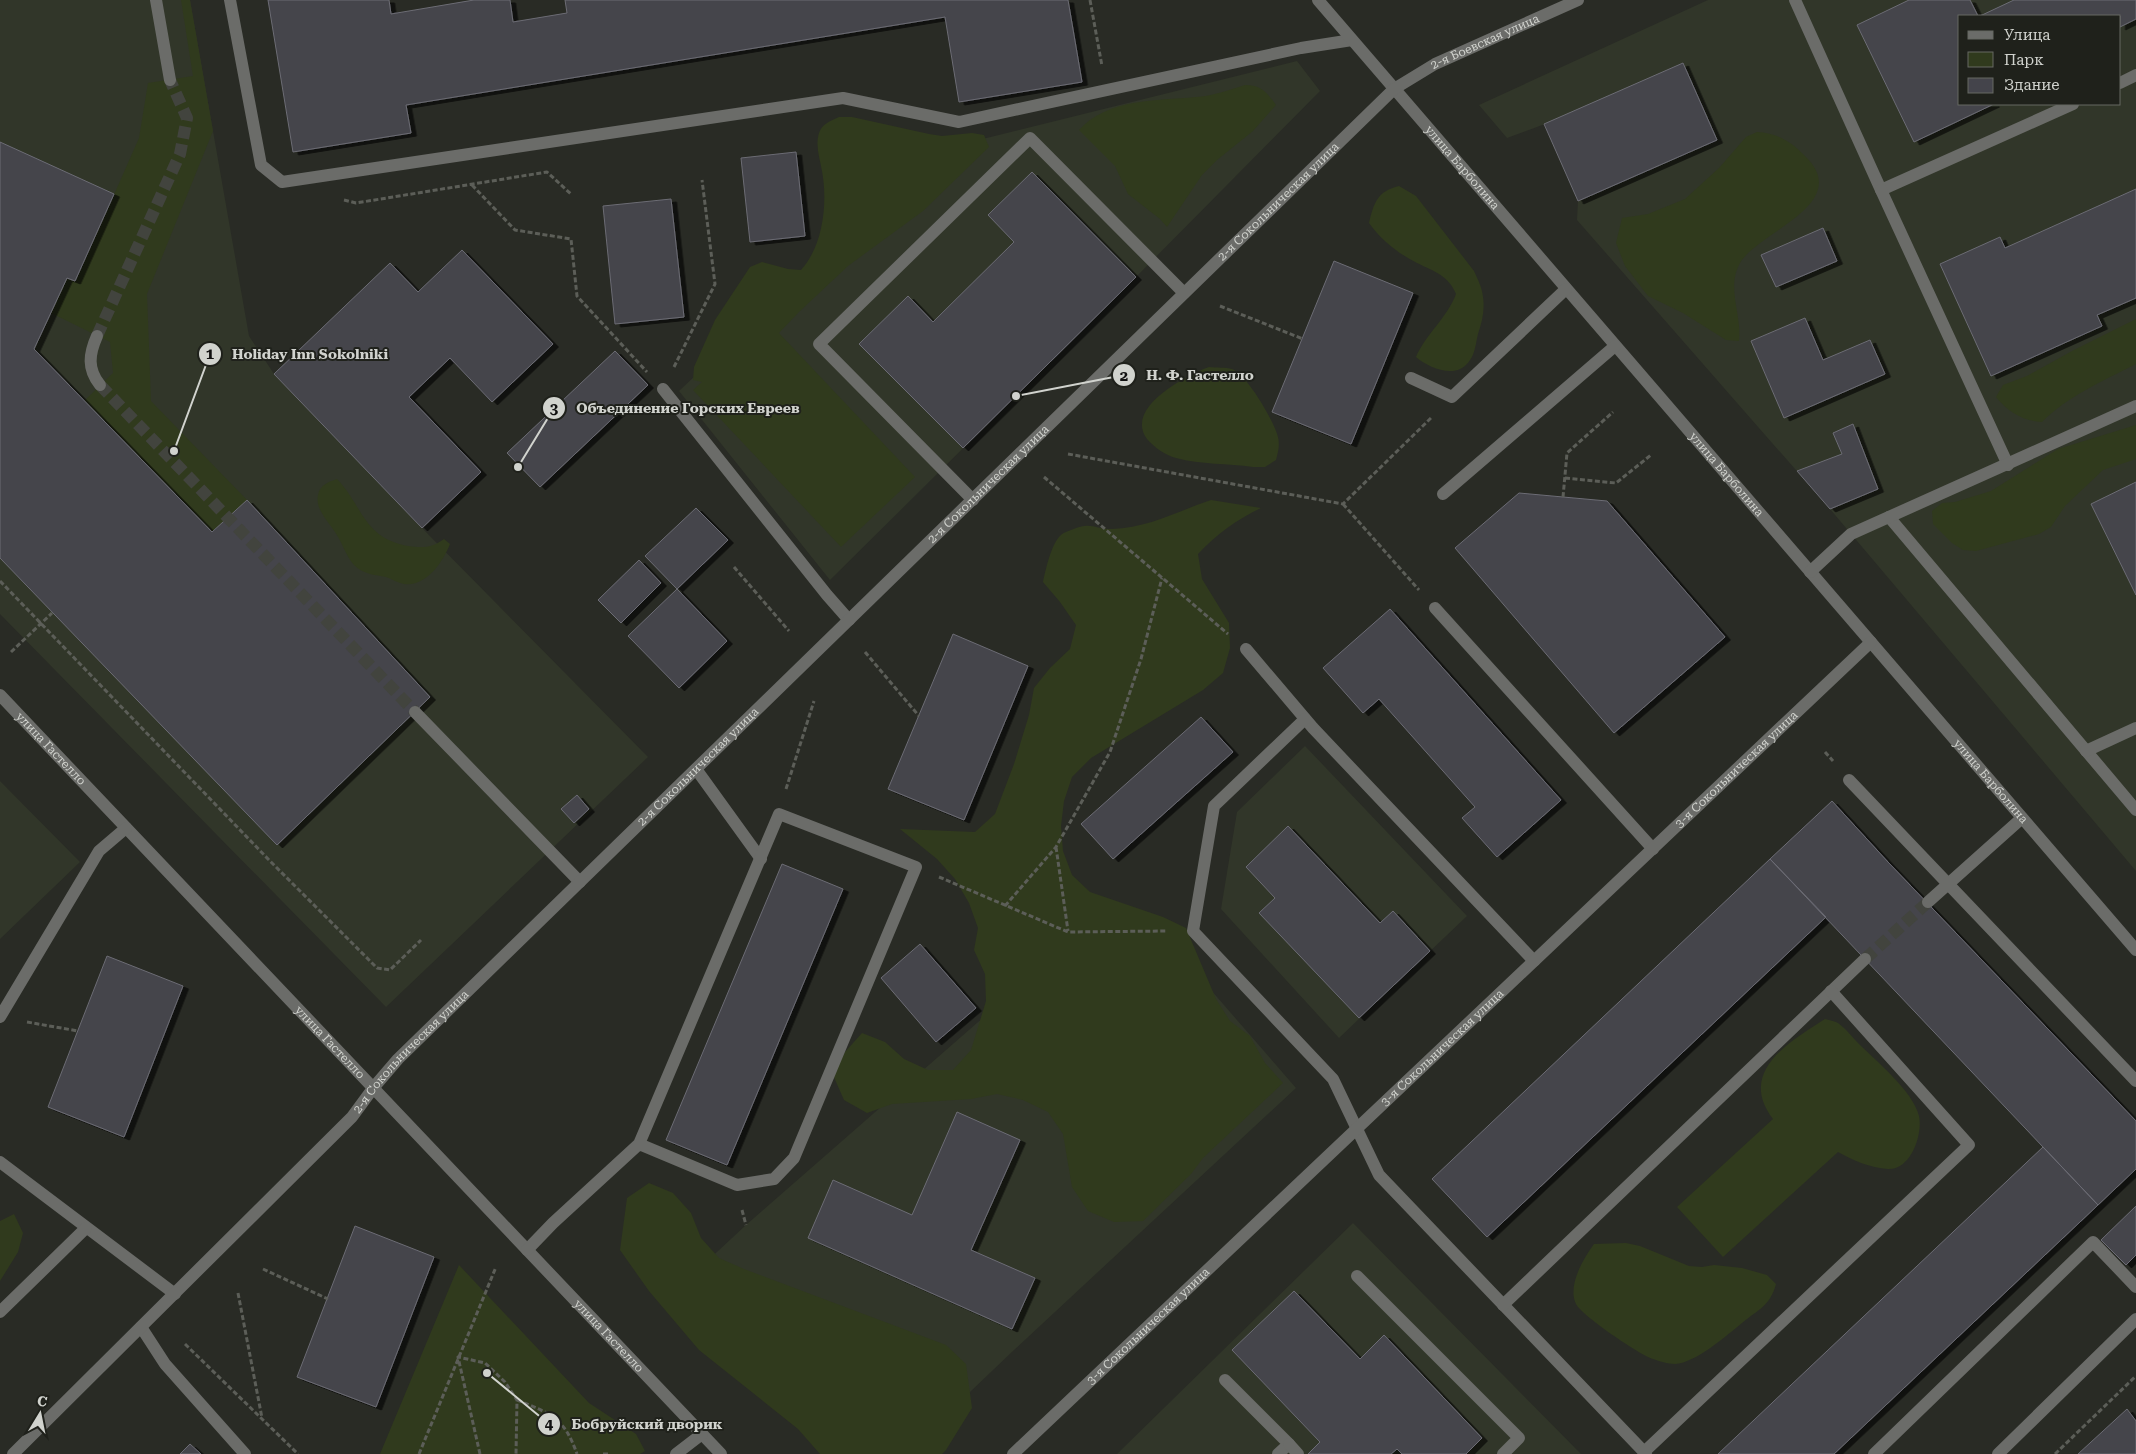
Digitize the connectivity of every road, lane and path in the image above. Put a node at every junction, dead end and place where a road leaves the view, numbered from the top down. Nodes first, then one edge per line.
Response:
1 (156, 0) edge
2 (230, 0) edge
3 (1090, 0) edge
4 (1318, 0) edge
5 (1578, 0) edge
6 (1794, 0) edge
7 (1352, 40) junction
8 (1103, 73) dead end
9 (2136, 75) edge
10 (170, 80) tunnel mouth
11 (2121, 82) edge
12 (1394, 89) junction
13 (2071, 105) edge
14 (702, 180) dead end
15 (472, 185) dead end
16 (1881, 190) junction
17 (1566, 289) junction
18 (1184, 293) junction
19 (1220, 306) dead end
20 (97, 336) tunnel mouth
21 (1303, 338) dead end
22 (1615, 346) junction
23 (1411, 378) dead end
24 (100, 385) tunnel mouth
25 (663, 389) junction
26 (1452, 397) junction
27 (2136, 406) edge
28 (1613, 412) dead end
29 (1068, 454) dead end
30 (1650, 455) dead end
31 (2008, 465) junction
32 (1044, 477) dead end
33 (1565, 478) junction
34 (1443, 494) dead end
35 (1563, 497) dead end
36 (972, 500) junction
37 (1343, 504) junction
38 (1889, 518) junction
39 (734, 567) dead end
40 (1810, 572) junction
41 (1162, 578) junction
42 (0, 582) edge
43 (1435, 608) joint
44 (52, 613) dead end
45 (849, 620) junction
46 (40, 624) junction
47 (790, 631) dead end
48 (1871, 642) junction
49 (1246, 648) joint
50 (11, 652) dead end
51 (865, 652) dead end
52 (0, 695) edge
53 (814, 701) dead end
54 (415, 712) tunnel mouth
55 (919, 716) dead end
56 (1306, 719) junction
57 (2136, 728) edge
58 (2086, 751) junction
59 (696, 769) junction
60 (1850, 780) dead end
61 (2136, 810) edge
62 (779, 814) junction
63 (2022, 818) junction
64 (126, 828) junction
65 (1056, 846) junction
66 (1653, 849) junction
67 (761, 859) junction
68 (916, 867) junction
69 (580, 882) junction
70 (1949, 884) junction
71 (1928, 902) tunnel mouth
72 (1005, 906) junction
73 (1193, 931) junction
74 (1068, 932) junction
75 (421, 940) dead end
76 (2136, 950) edge
77 (1865, 959) tunnel mouth
78 (1534, 961) junction
79 (1831, 991) junction
80 (0, 1017) edge
81 (78, 1031) dead end
82 (2136, 1081) edge
83 (374, 1087) junction
84 (1357, 1130) junction
85 (639, 1144) junction
86 (0, 1162) edge
87 (86, 1228) junction
88 (527, 1250) junction
89 (496, 1267) dead end
90 (263, 1269) dead end
91 (1357, 1276) dead end
92 (2136, 1288) edge
93 (238, 1293) dead end
94 (174, 1294) junction
95 (328, 1299) dead end
96 (1503, 1305) junction
97 (0, 1312) edge
98 (2136, 1319) edge
99 (140, 1327) junction
100 (185, 1344) dead end
101 (458, 1357) junction
102 (2136, 1376) edge
103 (1225, 1380) dead end
104 (517, 1400) junction
105 (262, 1419) junction
106 (702, 1434) junction
107 (1289, 1444) junction
108 (1645, 1453) edge
109 (13, 1454) edge
110 (245, 1454) edge
111 (298, 1454) edge
112 (419, 1454) edge
113 (480, 1454) edge
114 (516, 1454) edge
115 (577, 1454) edge
116 (603, 1454) edge
117 (609, 1454) edge
118 (676, 1454) edge
119 (721, 1454) edge
120 (1014, 1454) edge
121 (1278, 1454) edge
122 (1298, 1454) edge
123 (1503, 1454) edge
124 (1874, 1454) edge
125 (1998, 1454) edge
126 (2054, 1454) edge

1 - 10 street
2 - 7 street
3 - 8 path
4 - 7 street, улица Барболина
5 - 12 street, 2-я Боевская улица
6 - 16 street
7 - 12 street, улица Барболина
9 - 11 street
12 - 17 street, улица Барболина
12 - 18 street, 2-я Сокольническая улица
13 - 16 street
14 - 25 path
15 - 25 path
16 - 31 street
17 - 22 street, улица Барболина
17 - 26 street
18 - 36 street, 2-я Сокольническая улица
18 - 36 street
19 - 21 path
20 - 24 street
22 - 34 street
22 - 40 street, улица Барболина
23 - 26 street
25 - 45 street
26 - 37 path
27 - 31 street
28 - 33 path
29 - 37 path
30 - 33 path
31 - 38 street
32 - 41 path
33 - 35 path
36 - 45 street, 2-я Сокольническая улица
37 - 43 path
38 - 40 street
38 - 58 street
39 - 47 path
40 - 48 street, улица Барболина
41 - 49 path
41 - 65 path
42 - 46 path
43 - 66 street
44 - 46 path
45 - 59 street, 2-я Сокольническая улица
46 - 50 path
46 - 75 path
48 - 63 street, улица Барболина
48 - 66 street, 3-я Сокольническая улица
49 - 56 street
51 - 55 path
52 - 64 street, улица Гастелло
53 - 62 path
54 - 69 street
56 - 73 street
56 - 78 street
57 - 58 street
58 - 61 street
59 - 67 street
59 - 69 street, 2-я Сокольническая улица
60 - 70 street
62 - 67 street
62 - 68 street
63 - 70 street
63 - 76 street, улица Барболина
64 - 80 street
64 - 83 street, улица Гастелло
65 - 72 path
65 - 74 path
66 - 78 street, 3-я Сокольническая улица
67 - 85 street
68 - 72 path
68 - 85 street
69 - 83 street, 2-я Сокольническая улица
70 - 71 street
70 - 82 street
72 - 74 path
73 - 74 path
73 - 84 street
77 - 79 street
78 - 84 street, 3-я Сокольническая улица
79 - 96 street
79 - 108 street
80 - 81 path
83 - 88 street, улица Гастелло
83 - 94 street, 2-я Сокольническая улица
84 - 96 street
84 - 120 street, 3-я Сокольническая улица
85 - 88 street
86 - 87 street
87 - 94 street
87 - 97 street
88 - 106 street, улица Гастелло
89 - 101 path
90 - 95 path
91 - 123 street
92 - 124 street
93 - 105 path
94 - 99 street, 2-я Сокольническая улица
96 - 108 street
98 - 125 street
99 - 109 street, 2-я Сокольническая улица
99 - 110 street
100 - 105 path
101 - 104 path
101 - 112 path
101 - 113 path
102 - 126 path
103 - 107 street
104 - 114 path
104 - 115 path
105 - 111 path
106 - 118 street
106 - 119 street, улица Гастелло
107 - 121 street
107 - 122 street
116 - 117 path

